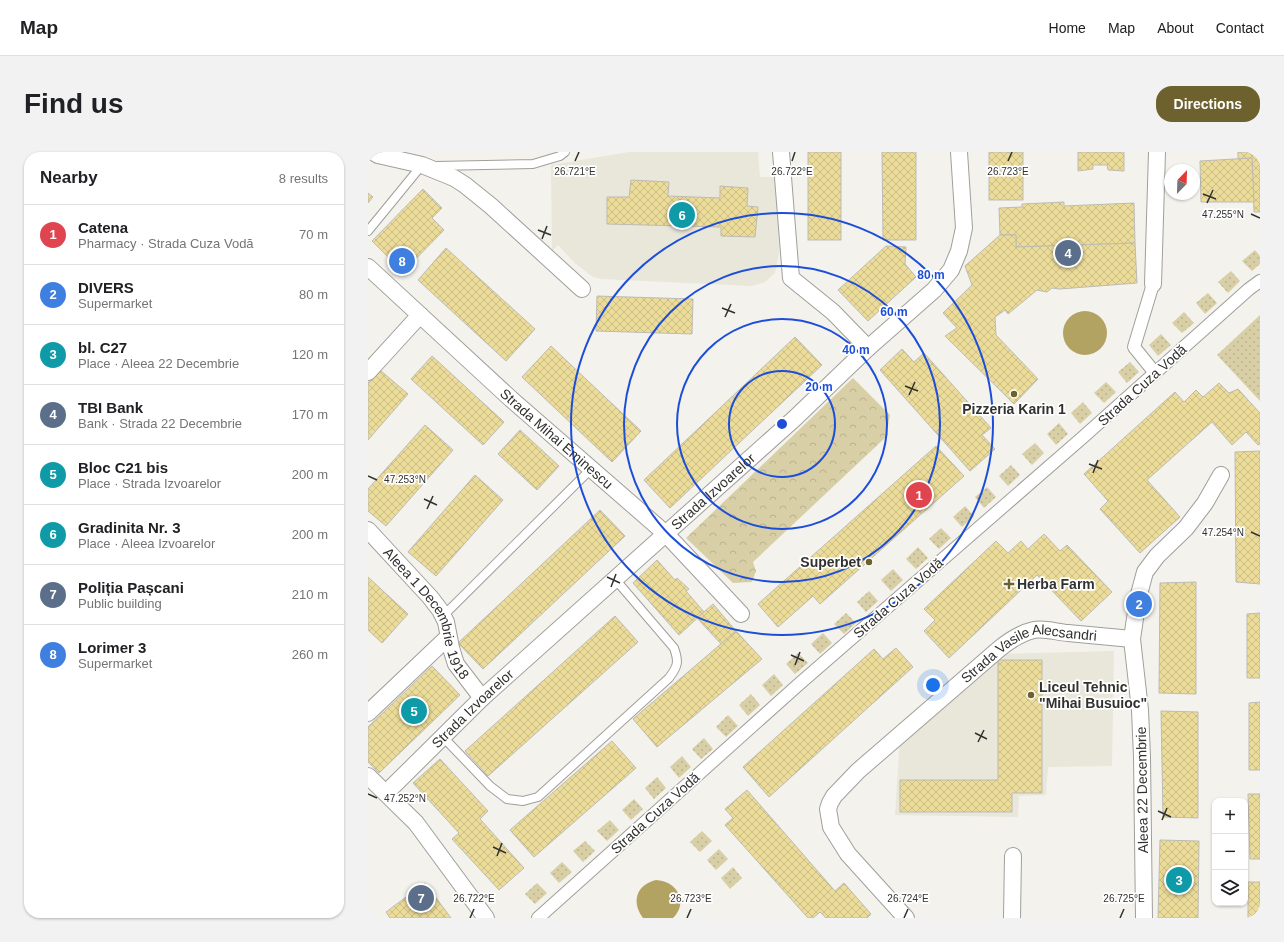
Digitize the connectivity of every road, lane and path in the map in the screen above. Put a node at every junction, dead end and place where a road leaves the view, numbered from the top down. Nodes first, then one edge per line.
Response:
1 (373, 152) edge
2 (564, 152) edge
3 (781, 152) edge
4 (959, 152) edge
5 (1158, 152) edge
6 (422, 158) edge
7 (368, 231) edge
8 (368, 267) edge
9 (1260, 281) edge
10 (1152, 284) joint
11 (582, 289) dead end
12 (420, 315) junction
13 (868, 348) junction
14 (368, 372) edge
15 (1154, 373) junction
16 (591, 469) junction
17 (1221, 475) dead end
18 (368, 530) edge
19 (666, 534) junction
20 (615, 579) junction
21 (741, 614) dead end
22 (443, 616) junction
23 (448, 638) junction
24 (1132, 639) junction
25 (482, 698) junction
26 (368, 713) edge
27 (443, 737) junction
28 (368, 776) edge
29 (386, 793) junction
30 (1013, 856) dead end
31 (486, 918) edge
32 (538, 918) edge
33 (906, 918) edge
34 (1012, 918) edge
35 (1144, 918) edge

1 - 6 street
2 - 6 lane
3 - 13 street
4 - 13 street, Strada Izvoarelor
5 - 10 street
6 - 7 lane
6 - 11 street
8 - 12 street, Strada Mihai Eminescu
9 - 15 street, Strada Cuza Vodă
10 - 15 street
12 - 14 street
12 - 16 street, Strada Mihai Eminescu
13 - 19 street, Strada Izvoarelor
15 - 32 street, Strada Cuza Vodă
16 - 19 street, Strada Mihai Eminescu
16 - 22 lane
17 - 24 street, Aleea 22 Decembrie
18 - 22 street, Aleea 1 Decembrie 1918
19 - 20 street, Strada Izvoarelor
19 - 21 street, Strada Mihai Eminescu
20 - 25 street, Strada Izvoarelor
20 - 27 lane
22 - 23 street, Aleea 1 Decembrie 1918
23 - 25 street, Aleea 1 Decembrie 1918
23 - 26 street
24 - 33 street, Strada Vasile Alecsandri
24 - 35 street, Aleea 22 Decembrie
25 - 27 street, Strada Izvoarelor
27 - 29 street, Strada Izvoarelor
28 - 29 street
29 - 31 street
30 - 34 street

